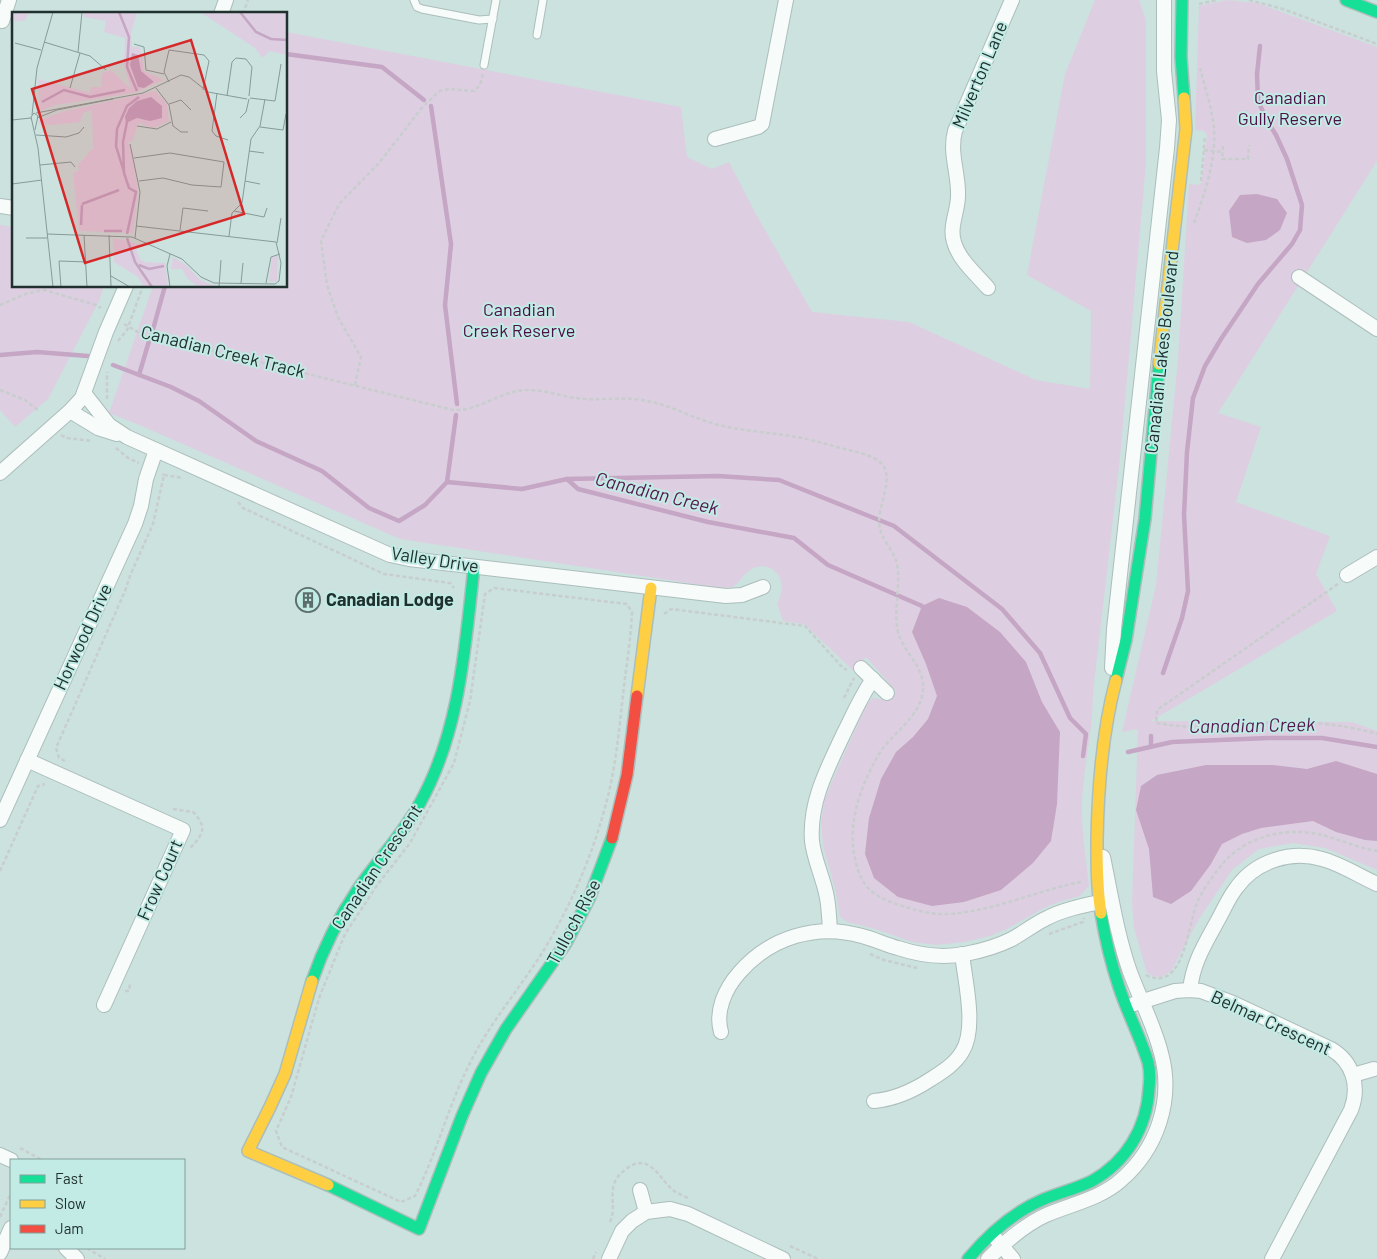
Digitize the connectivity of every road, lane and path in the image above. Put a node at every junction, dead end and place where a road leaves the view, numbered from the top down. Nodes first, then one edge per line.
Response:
1 (9, 0) edge
2 (226, 0) edge
3 (248, 0) edge
4 (414, 0) edge
5 (496, 0) edge
6 (543, 0) edge
7 (786, 0) edge
8 (1012, 0) edge
9 (1164, 0) edge
10 (1182, 0) edge
11 (1249, 0) edge
12 (1346, 0) edge
13 (222, 12) edge
14 (244, 12) edge
15 (1377, 12) edge
16 (493, 19) junction
17 (5, 22) edge
18 (536, 35) dead end
19 (1377, 44) edge
20 (484, 65) joint
21 (1204, 135) dead end
22 (715, 139) dead end
23 (1248, 145) dead end
24 (1223, 146) dead end
25 (1204, 150) junction
26 (1222, 152) junction
27 (1201, 181) dead end
28 (1299, 277) dead end
29 (125, 288) edge
30 (142, 288) edge
31 (988, 288) dead end
32 (0, 305) edge
33 (113, 316) junction
34 (128, 328) junction
35 (1377, 329) edge
36 (115, 348) dead end
37 (108, 369) dead end
38 (355, 385) junction
39 (0, 390) edge
40 (84, 394) junction
41 (40, 411) dead end
42 (70, 411) junction
43 (102, 416) junction
44 (128, 437) junction
45 (156, 450) junction
46 (0, 473) edge
47 (1377, 557) edge
48 (474, 567) junction
49 (1347, 575) joint
50 (763, 587) dead end
51 (651, 588) junction
52 (632, 618) junction
53 (647, 619) junction
54 (855, 670) joint
55 (873, 679) junction
56 (887, 693) dead end
57 (1110, 702) junction
58 (1377, 734) edge
59 (27, 760) junction
60 (70, 763) dead end
61 (56, 772) junction
62 (173, 809) dead end
63 (0, 820) edge
64 (1098, 832) junction
65 (188, 851) dead end
66 (1377, 851) edge
67 (0, 871) edge
68 (1097, 880) junction
69 (1377, 884) edge
70 (1105, 902) junction
71 (830, 930) junction
72 (962, 954) junction
73 (1146, 975) dead end
74 (131, 977) dead end
75 (1190, 990) junction
76 (106, 999) joint
77 (1142, 1001) junction
78 (1126, 1007) junction
79 (721, 1032) dead end
80 (1374, 1069) dead end
81 (1353, 1075) junction
82 (874, 1102) dead end
83 (35, 1156) dead end
84 (40, 1159) edge
85 (640, 1190) dead end
86 (10, 1195) edge
87 (646, 1212) junction
88 (0, 1218) edge
89 (419, 1229) joint
90 (10, 1230) edge
91 (992, 1234) junction
92 (1001, 1246) junction
93 (67, 1249) edge
94 (88, 1249) edge
95 (0, 1252) edge
96 (78, 1259) edge
97 (105, 1259) edge
98 (609, 1259) edge
99 (783, 1259) edge
100 (968, 1259) edge
101 (988, 1259) edge
102 (1013, 1259) edge
103 (1272, 1259) edge

1 - 17 street
2 - 13 street
3 - 14 path
4 - 16 lane
5 - 16 lane
6 - 18 lane
7 - 22 street
8 - 31 street, Milverton Lane
9 - 57 street, Canadian Lakes Boulevard
10 - 57 street, Canadian Lakes Boulevard
11 - 19 path
12 - 15 street
16 - 20 lane
20 - 38 path
21 - 25 path
23 - 26 path
24 - 26 path
25 - 26 path
25 - 27 path
28 - 35 street
29 - 33 street
30 - 34 path
32 - 33 path, Canadian Creek Track
33 - 34 path, Canadian Creek Track
33 - 40 street
34 - 36 path
34 - 38 path, Canadian Creek Track
37 - 43 path
38 - 68 path, Canadian Creek Track
39 - 41 path
40 - 42 street
40 - 43 street, Valley Drive
42 - 44 street, Valley Drive
42 - 46 street
43 - 44 street, Valley Drive
44 - 45 street, Valley Drive
45 - 48 street, Valley Drive
45 - 59 street, Horwood Drive
47 - 49 street
48 - 51 street, Valley Drive
48 - 89 street, Canadian Crescent
49 - 58 path
50 - 51 street, Valley Drive
51 - 53 street, Tulloch Rise
52 - 52 path
52 - 53 path
53 - 54 path
53 - 89 street, Tulloch Rise
54 - 55 street
55 - 56 street
55 - 71 street
57 - 64 street, Canadian Lakes Boulevard
59 - 61 street, Frow Court
59 - 63 street, Horwood Drive
60 - 61 path
61 - 67 path
61 - 76 street, Frow Court
62 - 65 path
64 - 68 street, Canadian Lakes Boulevard
64 - 70 street, Canadian Lakes Boulevard
66 - 73 path
68 - 70 street, Canadian Lakes Boulevard
69 - 75 street
70 - 72 street
70 - 77 street, Canadian Lakes Boulevard
70 - 78 street, Canadian Lakes Boulevard
71 - 72 street
71 - 79 street
72 - 82 street
74 - 76 path
75 - 77 street, Belmar Crescent
75 - 81 street, Belmar Crescent
77 - 78 street, Belmar Crescent
77 - 92 street, Canadian Lakes Boulevard
78 - 91 street, Canadian Lakes Boulevard
80 - 81 street
81 - 103 street
83 - 84 path
85 - 87 street
86 - 88 path
87 - 98 street
87 - 99 street
90 - 95 street
91 - 92 street
91 - 100 street, Canadian Lakes Boulevard
92 - 101 street, Canadian Lakes Boulevard
92 - 102 street
93 - 96 street
94 - 97 path

